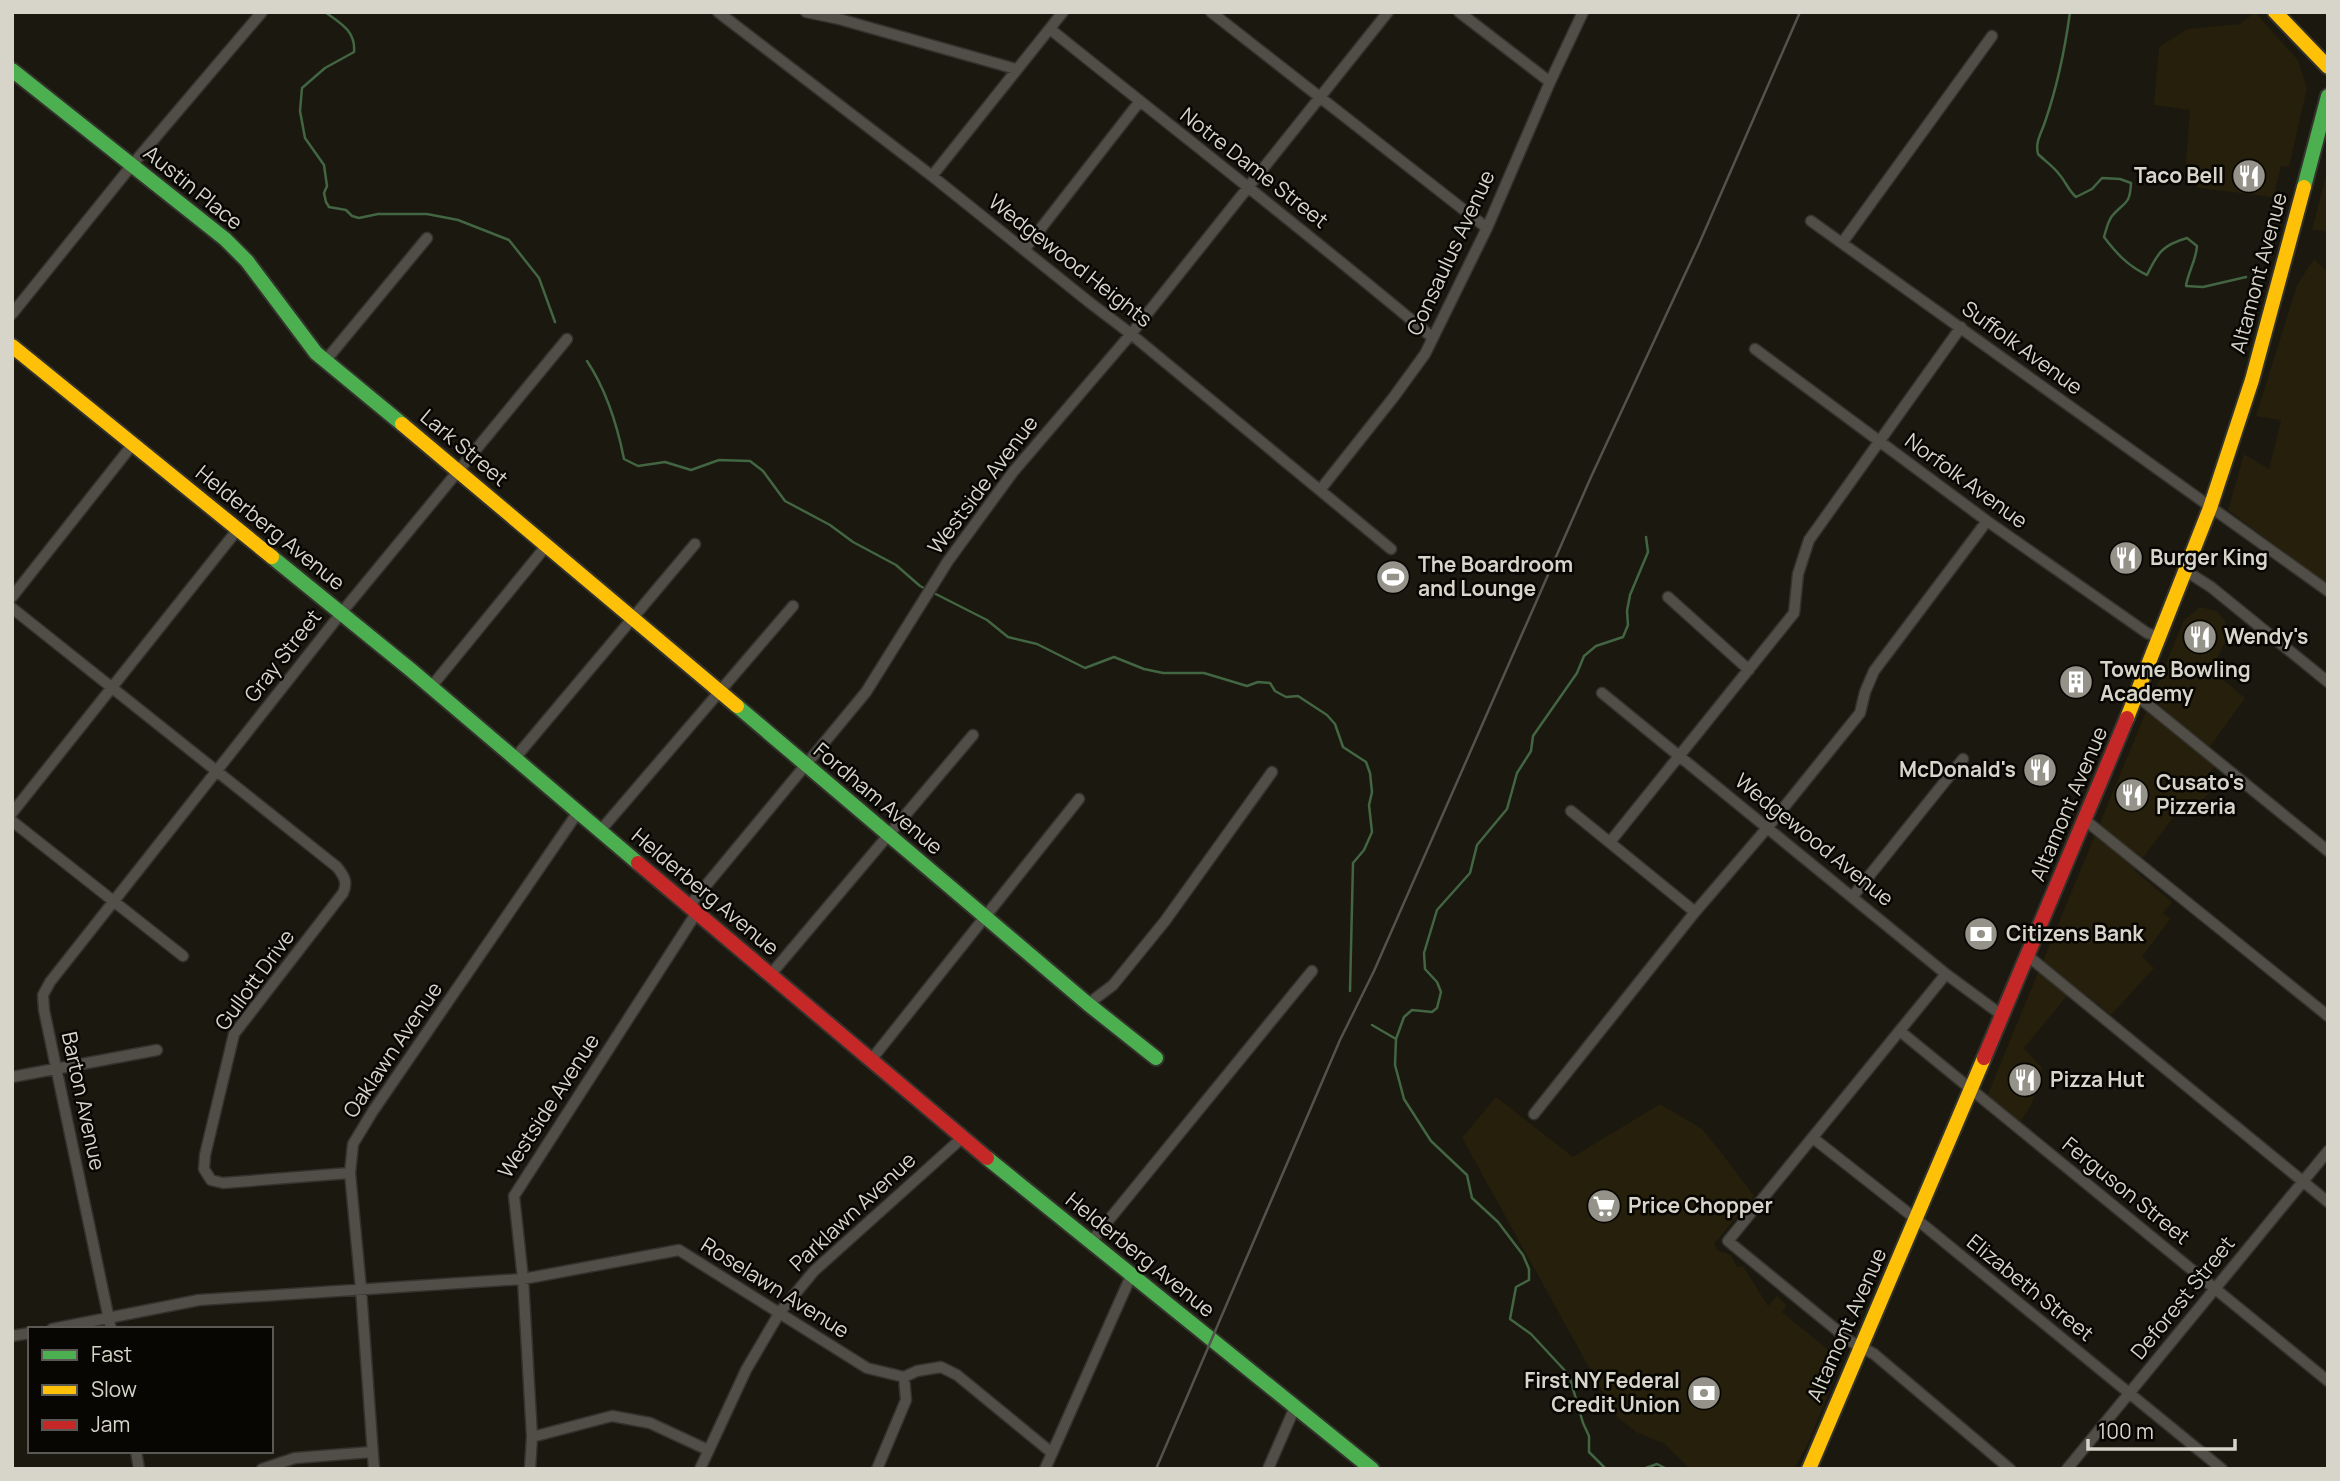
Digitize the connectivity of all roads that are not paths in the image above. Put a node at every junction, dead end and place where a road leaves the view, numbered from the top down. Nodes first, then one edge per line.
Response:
1 (261, 12) edge
2 (718, 12) edge
3 (806, 12) edge
4 (1063, 12) edge
5 (1212, 12) edge
6 (1388, 12) edge
7 (1459, 12) edge
8 (1583, 12) edge
9 (2275, 12) edge
10 (1050, 29) junction
11 (1992, 36) dead end
12 (2328, 67) edge
13 (1016, 69) junction
14 (12, 70) edge
15 (1550, 82) junction
16 (2328, 96) edge
17 (1320, 97) junction
18 (1139, 101) junction
19 (132, 165) junction
20 (932, 176) junction
21 (1248, 189) junction
22 (1811, 221) dead end
23 (1487, 228) junction
24 (427, 238) dead end
25 (1842, 243) junction
26 (1024, 250) junction
27 (12, 314) edge
28 (1961, 327) junction
29 (1131, 334) junction
30 (1433, 338) junction
31 (567, 339) dead end
32 (1755, 349) dead end
33 (15, 353) edge
34 (326, 360) junction
35 (1878, 440) junction
36 (133, 444) junction
37 (458, 470) junction
38 (1320, 490) junction
39 (2210, 508) junction
40 (1987, 521) junction
41 (238, 529) junction
42 (695, 544) dead end
43 (547, 545) junction
44 (1391, 549) dead end
45 (576, 569) joint
46 (2186, 571) junction
47 (2328, 591) edge
48 (12, 597) edge
49 (1668, 597) dead end
50 (793, 606) dead end
51 (12, 608) edge
52 (342, 612) junction
53 (634, 618) junction
54 (2159, 637) junction
55 (1749, 670) junction
56 (2328, 682) edge
57 (431, 687) junction
58 (112, 688) junction
59 (720, 692) junction
60 (1602, 693) dead end
61 (2136, 695) junction
62 (973, 736) dead end
63 (1679, 755) junction
64 (515, 758) junction
65 (1964, 759) dead end
66 (804, 765) junction
67 (217, 771) junction
68 (1272, 772) dead end
69 (1079, 799) dead end
70 (1571, 811) dead end
71 (578, 812) junction
72 (12, 813) edge
73 (2085, 820) junction
74 (12, 821) edge
75 (1768, 827) junction
76 (600, 831) junction
77 (889, 836) junction
78 (1610, 842) junction
79 (2328, 851) edge
80 (1853, 897) junction
81 (113, 901) junction
82 (693, 909) junction
83 (1695, 912) junction
84 (984, 917) junction
85 (183, 956) dead end
86 (2028, 956) junction
87 (1312, 971) dead end
88 (1947, 974) junction
89 (771, 975) junction
90 (1088, 1004) junction
91 (2003, 1016) junction
92 (2328, 1016) edge
93 (1901, 1032) junction
94 (157, 1050) dead end
95 (1156, 1058) dead end
96 (871, 1060) junction
97 (56, 1068) junction
98 (12, 1077) edge
99 (1972, 1090) junction
100 (1534, 1114) dead end
101 (962, 1138) junction
102 (1813, 1138) junction
103 (2328, 1151) edge
104 (350, 1173) junction
105 (2302, 1182) junction
106 (2328, 1202) edge
107 (1916, 1220) junction
108 (1090, 1243) junction
109 (1131, 1276) junction
110 (523, 1279) junction
111 (361, 1289) junction
112 (2216, 1289) junction
113 (780, 1312) junction
114 (110, 1323) edge
115 (71, 1327) edge
116 (1860, 1347) junction
117 (904, 1377) junction
118 (2328, 1381) edge
119 (2130, 1394) junction
120 (1295, 1407) junction
121 (532, 1437) junction
122 (708, 1450) junction
123 (372, 1452) junction
124 (1052, 1453) junction
125 (1813, 1464) edge
126 (262, 1469) edge
127 (374, 1469) edge
128 (530, 1469) edge
129 (700, 1469) edge
130 (877, 1469) edge
131 (1045, 1469) edge
132 (1268, 1469) edge
133 (1372, 1469) edge
134 (2010, 1469) edge
135 (2067, 1469) edge
136 (2222, 1469) edge

1 - 19 street
2 - 20 street, Wedgewood Heights
3 - 13 street
4 - 10 street
5 - 17 street
6 - 17 street, Westside Avenue
7 - 15 street
8 - 15 street, Consaulus Avenue
9 - 12 street
10 - 13 street
10 - 18 street, Notre Dame Street
11 - 25 street
13 - 20 street
14 - 19 street, Austin Place
15 - 23 street, Consaulus Avenue
16 - 39 street, Altamont Avenue
17 - 21 street, Westside Avenue
17 - 23 street
18 - 21 street, Notre Dame Street
18 - 26 street
19 - 27 street
19 - 34 street, Austin Place
20 - 26 street, Wedgewood Heights
21 - 29 street, Westside Avenue
21 - 30 street, Notre Dame Street
22 - 25 street, Suffolk Avenue
23 - 30 street, Consaulus Avenue
24 - 34 street
25 - 28 street, Suffolk Avenue
26 - 29 street, Wedgewood Heights
28 - 35 street
28 - 39 street, Suffolk Avenue
29 - 38 street, Wedgewood Heights
29 - 66 street, Westside Avenue
30 - 38 street, Consaulus Avenue
31 - 37 street, Gray Street
32 - 35 street, Norfolk Avenue
33 - 36 street, Helderberg Avenue
34 - 37 street, Lark Street
35 - 40 street, Norfolk Avenue
35 - 55 street
36 - 41 street, Helderberg Avenue
36 - 48 street
37 - 43 street, Lark Street
37 - 52 street, Gray Street
38 - 44 street, Wedgewood Heights
39 - 46 street, Altamont Avenue
39 - 47 street, Suffolk Avenue
40 - 54 street, Norfolk Avenue
40 - 75 street
41 - 52 street, Helderberg Avenue
41 - 58 street
42 - 53 street
43 - 45 street, Lark Street
43 - 57 street
45 - 53 street, Fordham Avenue
46 - 54 street, Altamont Avenue
46 - 56 street
49 - 55 street
50 - 59 street
51 - 58 street
52 - 57 street, Helderberg Avenue
52 - 67 street, Gray Street
53 - 59 street, Fordham Avenue
53 - 64 street
54 - 61 street, Altamont Avenue
55 - 63 street
57 - 64 street, Helderberg Avenue
58 - 67 street
58 - 72 street
59 - 66 street, Fordham Avenue
59 - 76 street
60 - 63 street, Wedgewood Avenue
61 - 73 street, Altamont Avenue
61 - 79 street
62 - 77 street
63 - 75 street, Wedgewood Avenue
63 - 78 street
64 - 71 street, Helderberg Avenue
65 - 80 street
66 - 77 street, Fordham Avenue
66 - 82 street, Westside Avenue
67 - 81 street, Gray Street
67 - 104 street, Gullott Drive
68 - 90 street
69 - 84 street
70 - 78 street
71 - 76 street, Helderberg Avenue
71 - 104 street, Oaklawn Avenue
73 - 86 street, Altamont Avenue
73 - 92 street
74 - 81 street
75 - 80 street, Wedgewood Avenue
75 - 83 street
76 - 82 street, Helderberg Avenue
77 - 84 street, Fordham Avenue
77 - 89 street
78 - 83 street
80 - 88 street, Wedgewood Avenue
81 - 85 street
81 - 97 street, Barton Avenue
82 - 89 street, Helderberg Avenue
82 - 110 street, Westside Avenue
83 - 100 street
84 - 90 street, Fordham Avenue
84 - 96 street
86 - 91 street, Altamont Avenue
86 - 105 street
87 - 108 street
88 - 91 street, Wedgewood Avenue
88 - 93 street
89 - 96 street, Helderberg Avenue
90 - 95 street, Fordham Avenue
91 - 99 street, Altamont Avenue
93 - 99 street, Ferguson Street
93 - 102 street
94 - 97 street
96 - 101 street, Helderberg Avenue
97 - 98 street
97 - 114 street, Barton Avenue
99 - 107 street, Altamont Avenue
99 - 112 street, Ferguson Street
101 - 108 street, Helderberg Avenue
101 - 113 street, Parklawn Avenue
102 - 107 street, Elizabeth Street
102 - 116 street
103 - 105 street, Deforest Street
104 - 111 street, Oaklawn Avenue
105 - 106 street
105 - 112 street, Deforest Street
107 - 116 street, Altamont Avenue
107 - 119 street, Elizabeth Street
108 - 109 street, Helderberg Avenue
109 - 120 street, Helderberg Avenue
109 - 124 street
110 - 111 street, Roselawn Avenue
110 - 113 street, Roselawn Avenue
110 - 121 street, Westside Avenue
111 - 114 street, Roselawn Avenue
111 - 123 street, Oaklawn Avenue
112 - 118 street, Ferguson Street
112 - 119 street, Deforest Street
113 - 117 street, Roselawn Avenue
113 - 122 street, Parklawn Avenue
114 - 115 street, Roselawn Avenue
116 - 125 street, Altamont Avenue
116 - 134 street
117 - 124 street, Roselawn Avenue
117 - 130 street
119 - 135 street, Deforest Street
119 - 136 street, Elizabeth Street
120 - 132 street
120 - 133 street, Helderberg Avenue
121 - 122 street
121 - 128 street, Westside Avenue
122 - 129 street, Parklawn Avenue
123 - 126 street
123 - 127 street, Oaklawn Avenue
124 - 131 street

